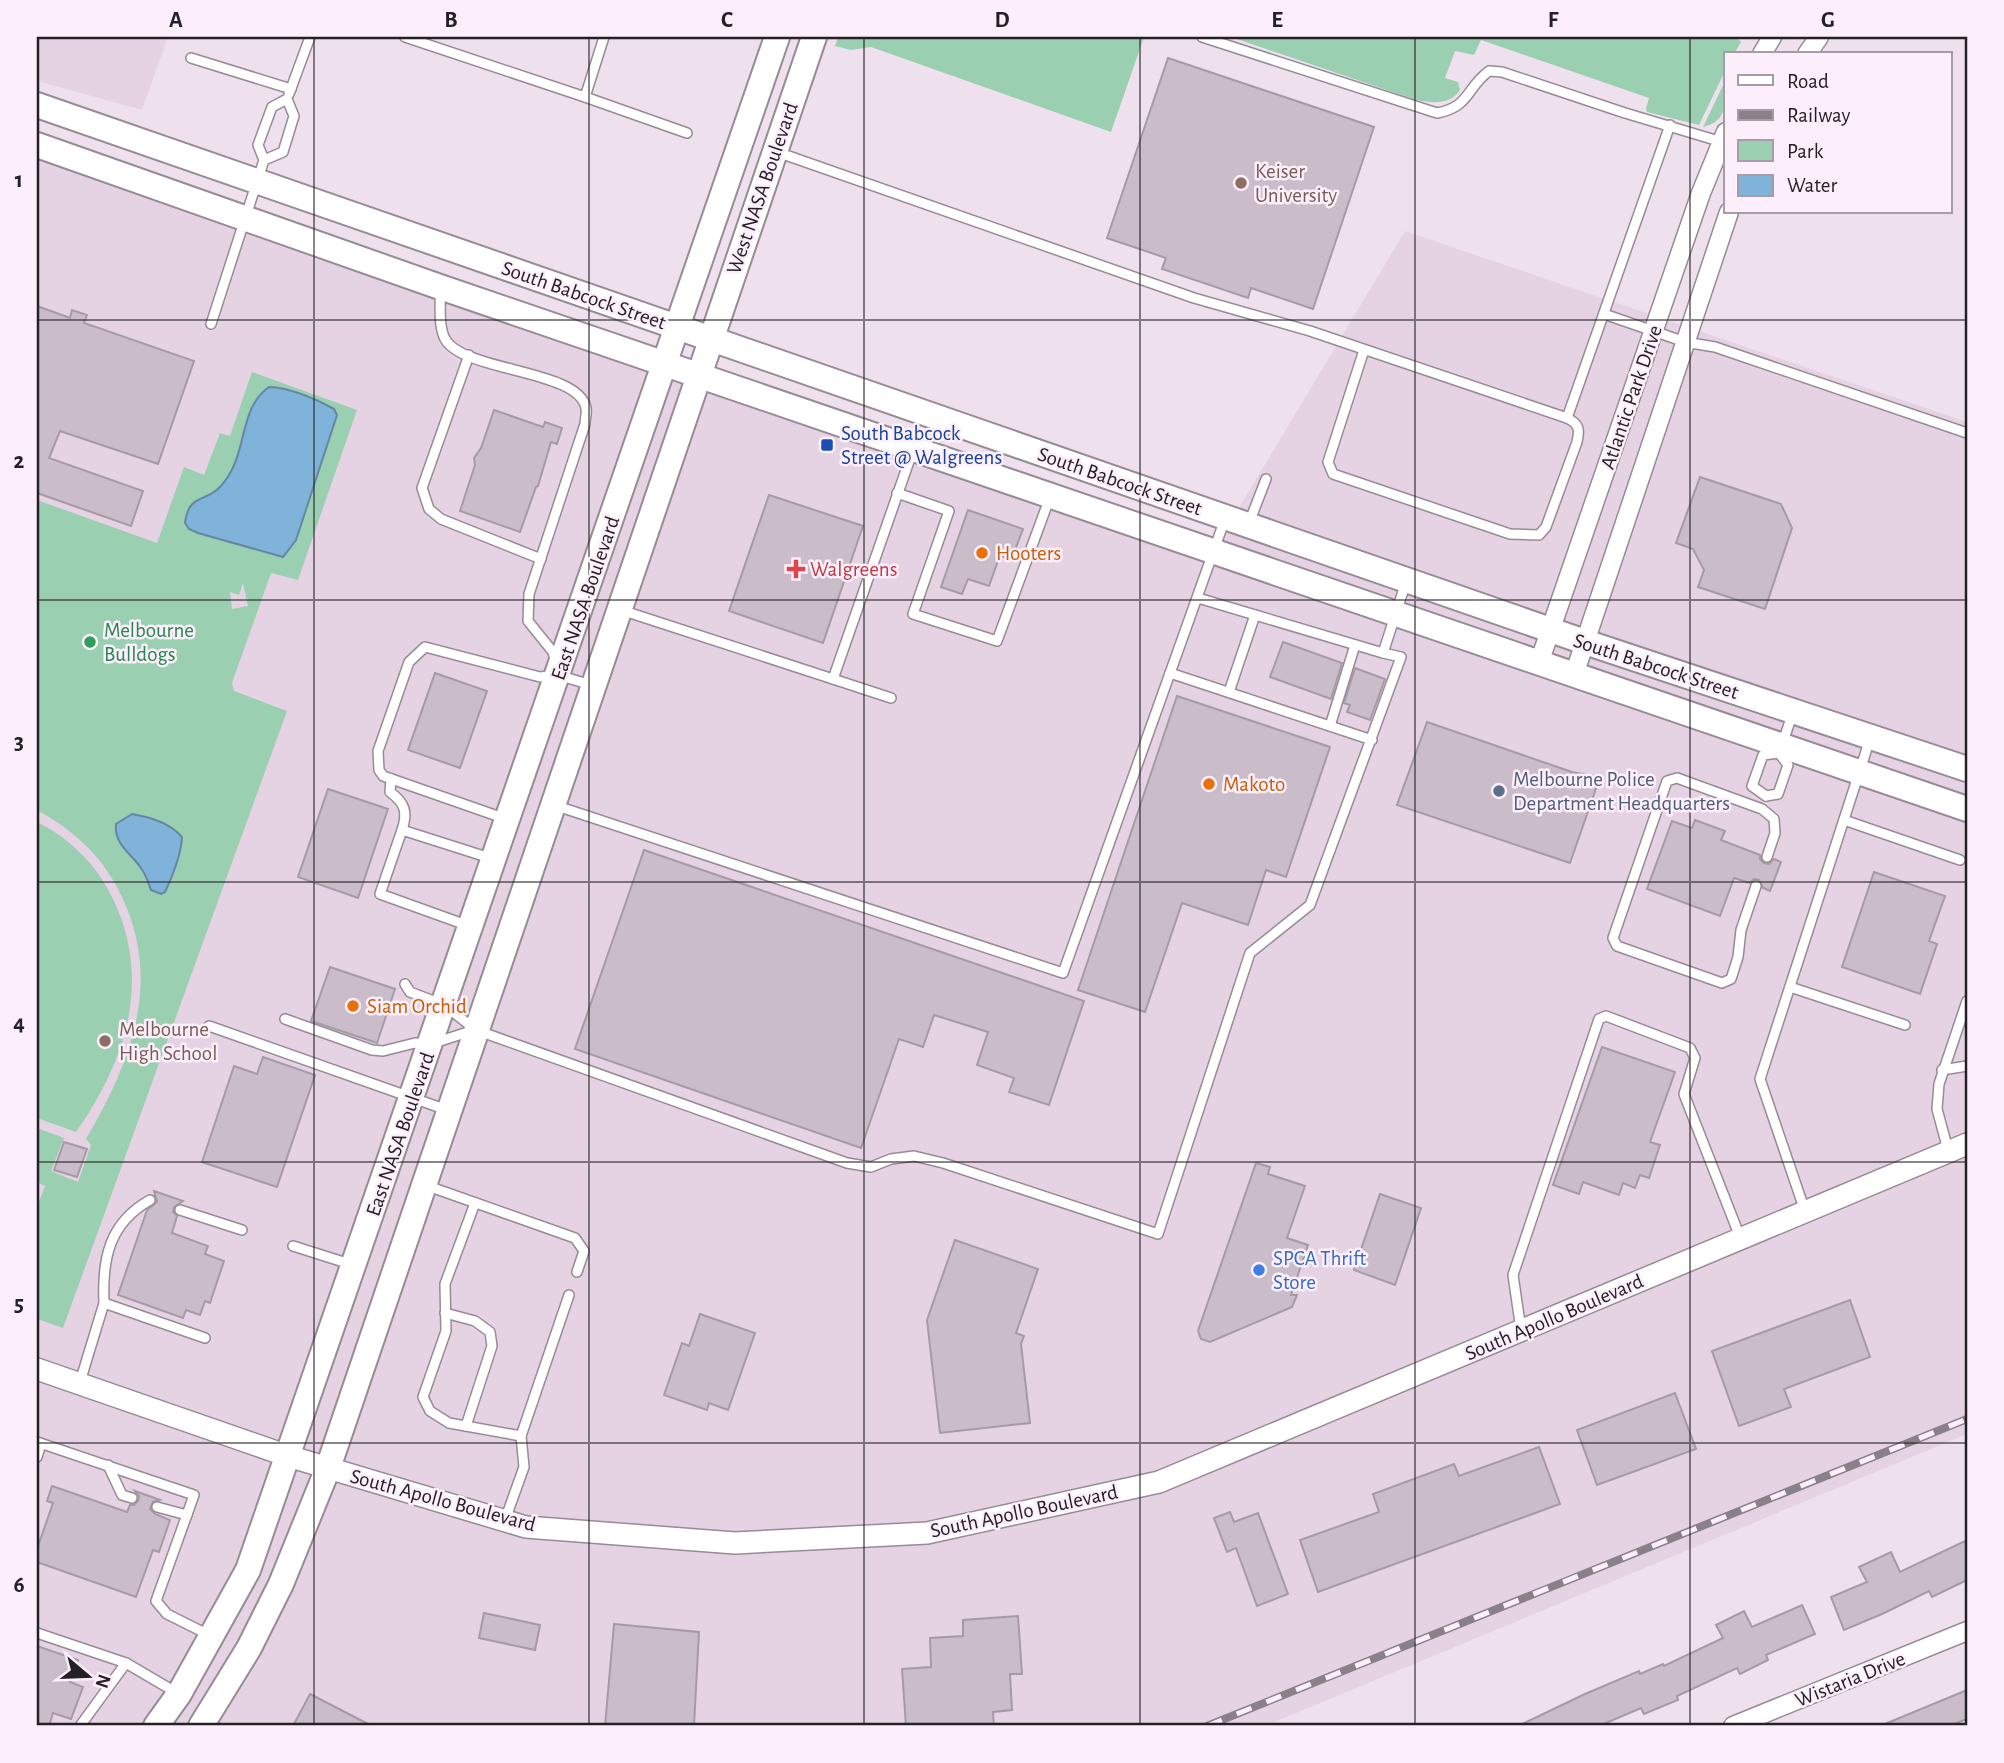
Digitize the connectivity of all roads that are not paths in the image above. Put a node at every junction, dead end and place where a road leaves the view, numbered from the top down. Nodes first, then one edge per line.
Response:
1 (310, 37) edge
2 (405, 37) edge
3 (604, 37) edge
4 (777, 37) edge
5 (814, 37) edge
6 (1202, 37) edge
7 (1819, 37) edge
8 (1808, 52) edge
9 (191, 58) dead end
10 (291, 89) junction
11 (584, 97) junction
12 (287, 99) junction
13 (37, 105) edge
14 (1670, 125) junction
15 (687, 133) dead end
16 (1724, 139) edge
17 (37, 145) edge
18 (775, 151) junction
19 (260, 171) junction
20 (1728, 214) edge
21 (245, 218) junction
22 (440, 287) junction
23 (1604, 314) junction
24 (211, 324) dead end
25 (677, 327) junction
26 (1654, 331) junction
27 (710, 339) junction
28 (1685, 342) junction
29 (1364, 349) junction
30 (469, 355) junction
31 (665, 363) junction
32 (698, 374) junction
33 (1567, 418) junction
34 (1967, 433) edge
35 (913, 448) junction
36 (1266, 479) dead end
37 (897, 493) junction
38 (1051, 495) junction
39 (1237, 522) junction
40 (1214, 551) junction
41 (541, 559) junction
42 (1406, 581) junction
43 (1198, 598) junction
44 (618, 610) junction
45 (1396, 614) junction
46 (1255, 615) junction
47 (1551, 631) junction
48 (1585, 642) junction
49 (1355, 645) junction
50 (1383, 653) junction
51 (1539, 663) junction
52 (1170, 673) junction
53 (558, 675) junction
54 (1574, 675) junction
55 (833, 679) junction
56 (592, 686) junction
57 (1229, 692) junction
58 (891, 698) dead end
59 (1793, 712) junction
60 (1330, 726) junction
61 (1871, 737) junction
62 (1372, 740) junction
63 (1780, 750) junction
64 (1967, 769) edge
65 (1859, 772) junction
66 (391, 779) junction
67 (1766, 796) junction
68 (552, 804) junction
69 (1762, 808) junction
70 (1967, 810) edge
71 (508, 820) junction
72 (1844, 820) junction
73 (402, 830) junction
74 (1767, 857) dead end
75 (494, 859) junction
76 (1960, 860) dead end
77 (1756, 886) dead end
78 (471, 927) junction
79 (405, 984) dead end
80 (1790, 987) junction
81 (1967, 1000) edge
82 (444, 1005) junction
83 (285, 1018) dead end
84 (1906, 1025) dead end
85 (209, 1026) dead end
86 (476, 1030) junction
87 (431, 1044) junction
88 (1967, 1066) edge
89 (1942, 1070) junction
90 (412, 1098) junction
91 (449, 1110) junction
92 (1958, 1148) edge
93 (424, 1184) junction
94 (150, 1200) dead end
95 (475, 1203) junction
96 (180, 1210) dead end
97 (1805, 1212) junction
98 (242, 1230) dead end
99 (1740, 1239) junction
100 (293, 1246) dead end
101 (354, 1266) junction
102 (577, 1272) dead end
103 (569, 1295) dead end
104 (104, 1303) junction
105 (445, 1313) junction
106 (1521, 1331) junction
107 (205, 1338) dead end
108 (37, 1369) edge
109 (79, 1384) junction
110 (466, 1426) junction
111 (521, 1436) junction
112 (39, 1443) edge
113 (288, 1456) junction
114 (37, 1457) edge
115 (108, 1465) junction
116 (328, 1468) junction
117 (132, 1498) dead end
118 (158, 1507) dead end
119 (187, 1515) junction
120 (505, 1521) junction
121 (1967, 1631) edge
122 (37, 1633) edge
123 (211, 1636) junction
124 (126, 1663) junction
125 (179, 1694) junction
126 (205, 1720) edge
127 (80, 1726) edge
128 (156, 1726) edge
129 (1733, 1726) edge

1 - 10 lane
2 - 11 lane
3 - 11 lane
4 - 25 main road, West NASA Boulevard
5 - 18 main road, West NASA Boulevard
6 - 14 lane
7 - 8 street
9 - 10 lane
10 - 12 lane
11 - 15 lane
12 - 19 lane
12 - 19 lane
13 - 19 main road, South Babcock Street
14 - 16 lane
14 - 23 lane
16 - 26 street, Atlantic Park Drive
17 - 21 main road, South Babcock Street
18 - 27 main road, West NASA Boulevard
18 - 29 lane
19 - 21 lane
19 - 25 main road, South Babcock Street
20 - 28 street, Atlantic Park Drive
21 - 22 main road, South Babcock Street
21 - 24 lane
22 - 30 lane
22 - 31 main road, South Babcock Street
23 - 26 lane
23 - 33 lane
25 - 27 main road, South Babcock Street
25 - 31 main road, East NASA Boulevard
26 - 28 lane
26 - 47 street, Atlantic Park Drive
27 - 32 main road
27 - 39 main road, South Babcock Street
28 - 34 lane
28 - 48 street, Atlantic Park Drive
29 - 33 lane
29 - 33 lane
30 - 41 lane
30 - 41 lane
31 - 32 main road, South Babcock Street
31 - 53 main road, East NASA Boulevard
32 - 35 main road, South Babcock Street
32 - 44 main road, East NASA Boulevard
35 - 37 lane
35 - 38 main road, South Babcock Street
36 - 39 lane
37 - 38 lane
37 - 55 lane
38 - 40 main road, South Babcock Street
39 - 40 lane
39 - 42 main road, South Babcock Street
40 - 43 lane
40 - 45 main road, South Babcock Street
41 - 53 lane
42 - 45 lane
42 - 47 main road, South Babcock Street
43 - 46 lane
43 - 52 lane
44 - 55 lane
44 - 56 main road, East NASA Boulevard
45 - 50 lane
45 - 51 main road, South Babcock Street
46 - 49 lane
46 - 57 lane
47 - 48 main road, South Babcock Street
47 - 51 street, Atlantic Park Drive
48 - 54 street, Atlantic Park Drive
48 - 59 main road, South Babcock Street
49 - 50 lane
49 - 60 lane
50 - 62 lane
51 - 54 main road, South Babcock Street
52 - 57 lane
52 - 68 lane
53 - 56 lane
53 - 66 lane
53 - 71 main road, East NASA Boulevard
54 - 63 main road, South Babcock Street
55 - 58 lane
56 - 68 main road, East NASA Boulevard
57 - 60 lane
59 - 61 main road, South Babcock Street
59 - 63 lane
60 - 62 lane
61 - 64 main road, South Babcock Street
61 - 65 lane
62 - 86 lane
63 - 65 main road, South Babcock Street
63 - 67 lane
63 - 67 lane
65 - 70 main road, South Babcock Street
65 - 72 lane
66 - 71 lane
66 - 73 lane
67 - 69 lane
68 - 86 main road, East NASA Boulevard
69 - 74 lane
69 - 77 lane
71 - 75 main road, East NASA Boulevard
72 - 76 lane
72 - 80 lane
73 - 75 lane
73 - 78 lane
75 - 78 main road, East NASA Boulevard
78 - 82 main road, East NASA Boulevard
79 - 82 lane
80 - 84 lane
80 - 97 lane
81 - 89 lane
82 - 86 lane
82 - 87 main road, East NASA Boulevard
83 - 87 lane
85 - 90 lane
86 - 87 lane
86 - 91 main road, East NASA Boulevard
87 - 90 main road, East NASA Boulevard
88 - 89 lane
89 - 92 lane
90 - 91 lane
90 - 101 main road, East NASA Boulevard
91 - 93 main road, East NASA Boulevard
92 - 97 street, South Apollo Boulevard
93 - 95 lane
93 - 116 main road, East NASA Boulevard
94 - 104 lane
95 - 102 lane
95 - 105 lane
96 - 98 lane
97 - 99 street, South Apollo Boulevard
99 - 106 street, South Apollo Boulevard
99 - 106 lane
100 - 101 lane
101 - 113 main road, East NASA Boulevard
103 - 111 lane
104 - 107 lane
104 - 109 lane
105 - 110 lane
105 - 110 lane
106 - 120 street, South Apollo Boulevard
108 - 109 street, South Apollo Boulevard
109 - 113 street, South Apollo Boulevard
110 - 111 lane
111 - 120 lane
112 - 114 lane
112 - 115 lane
113 - 116 street, South Apollo Boulevard
113 - 123 main road, East NASA Boulevard
115 - 117 lane
115 - 119 lane
116 - 120 street, South Apollo Boulevard
116 - 126 main road, East NASA Boulevard
118 - 119 lane
119 - 123 lane
121 - 129 street, Wistaria Drive
122 - 124 lane
123 - 125 main road, East NASA Boulevard
124 - 125 lane
124 - 127 lane
125 - 126 main road
125 - 128 main road, East NASA Boulevard

